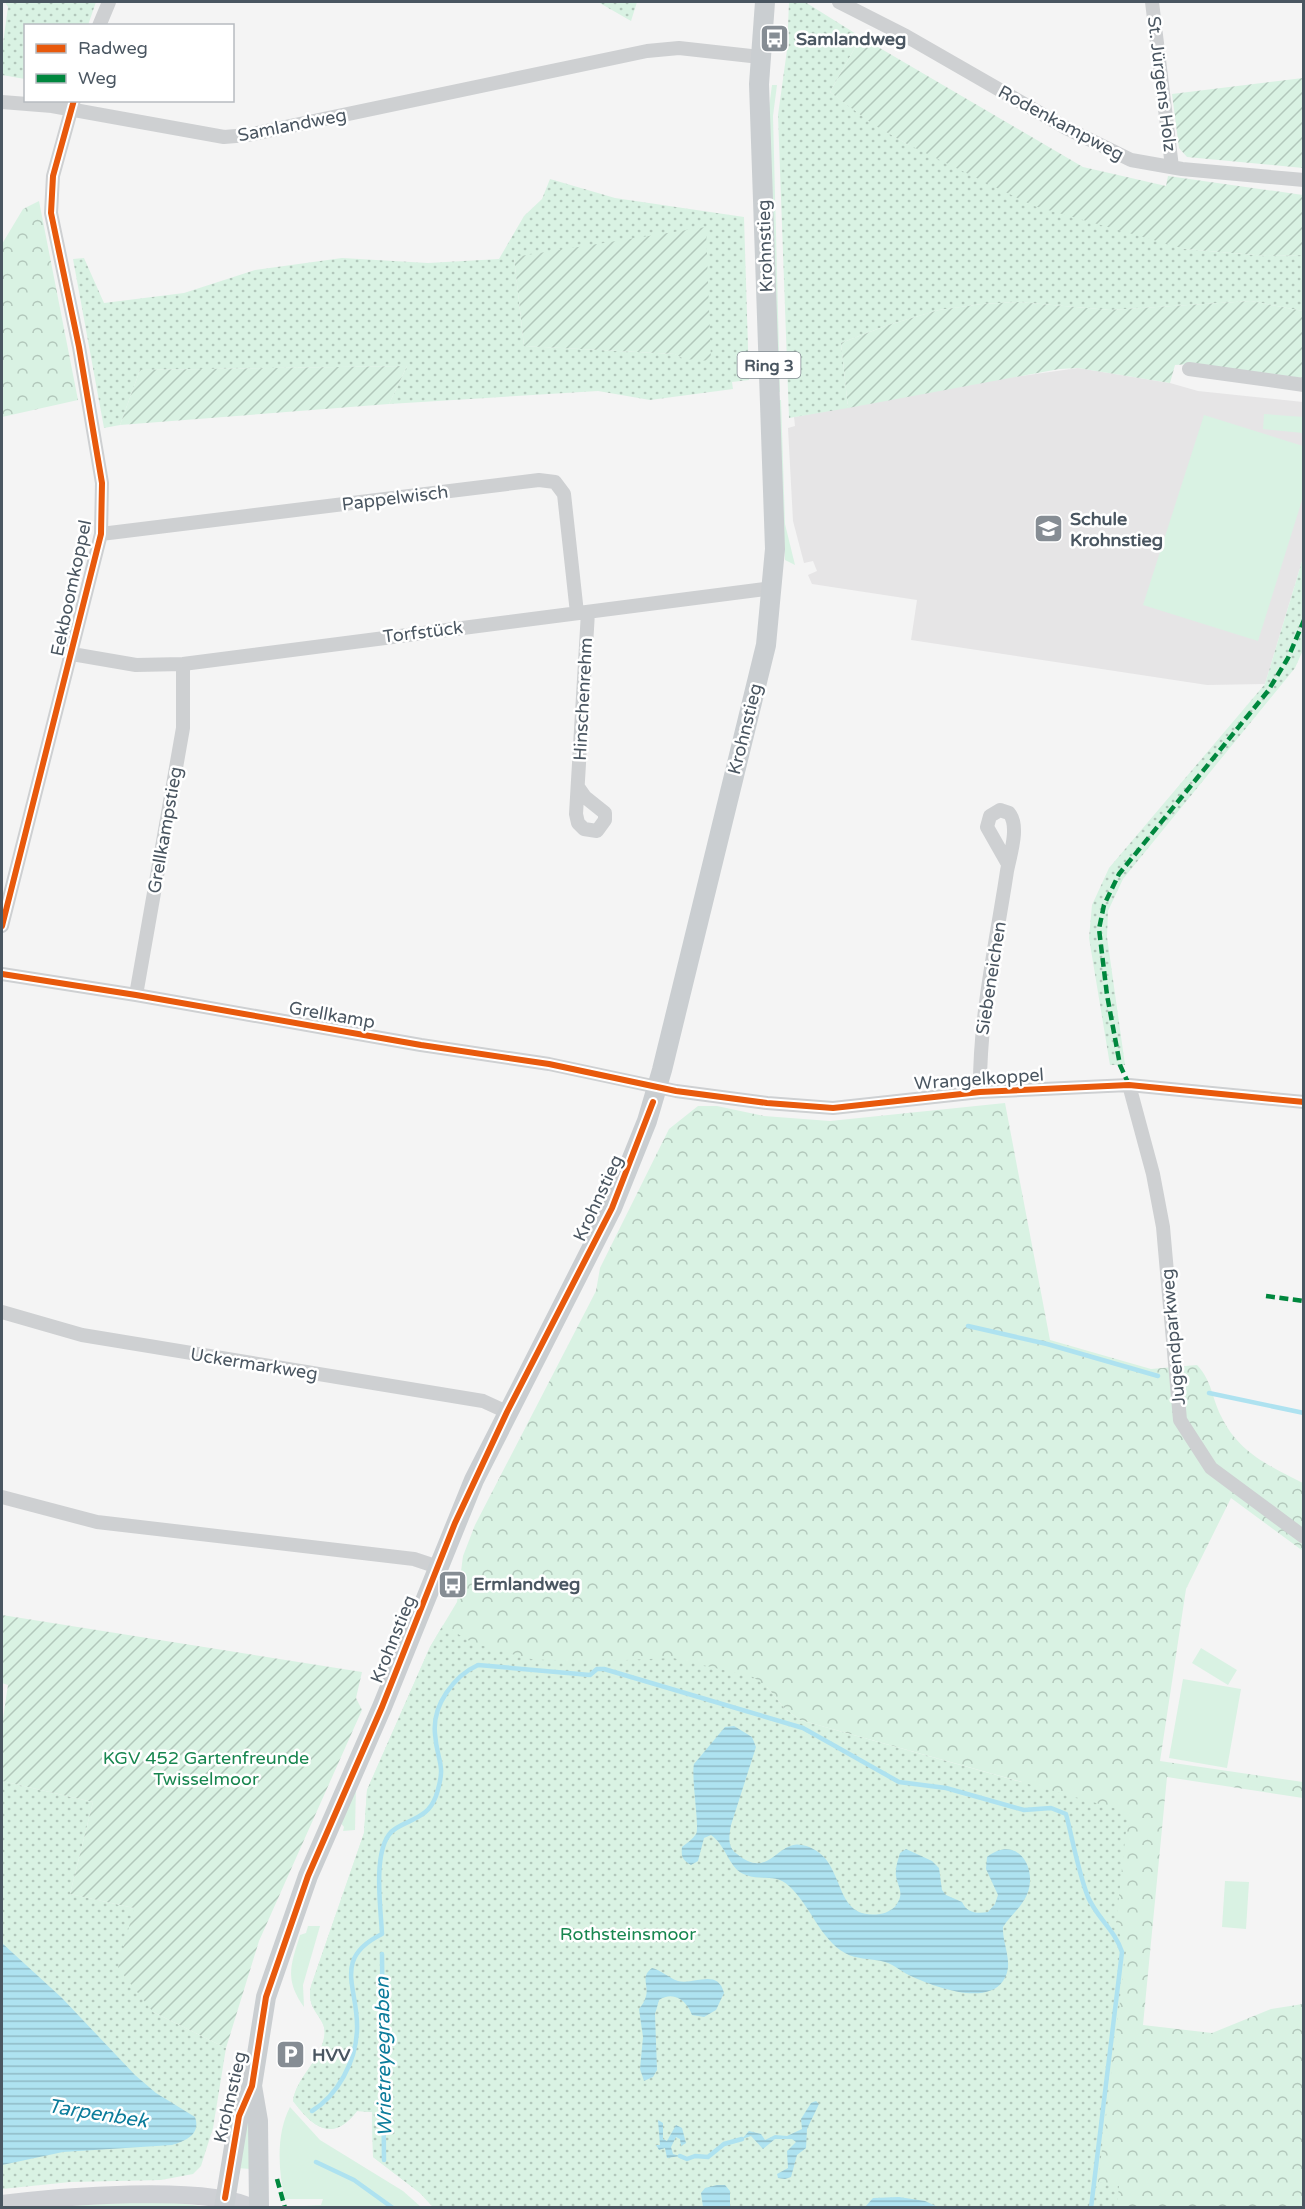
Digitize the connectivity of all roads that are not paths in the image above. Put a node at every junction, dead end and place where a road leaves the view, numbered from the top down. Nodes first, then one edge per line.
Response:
1 (109, 2) edge
2 (765, 2) edge
3 (839, 2) edge
4 (1152, 2) edge
5 (100, 24) edge
6 (760, 57) junction
7 (2, 102) edge
8 (72, 105) edge
9 (1172, 167) junction
10 (1304, 180) edge
11 (1189, 369) dead end
12 (1304, 385) edge
13 (101, 534) junction
14 (773, 588) junction
15 (583, 612) junction
16 (72, 654) junction
17 (183, 664) junction
18 (578, 787) dead end
19 (1008, 864) dead end
20 (2, 926) edge
21 (2, 974) edge
22 (136, 995) junction
23 (1129, 1085) junction
24 (657, 1088) junction
25 (980, 1092) junction
26 (1304, 1102) edge
27 (2, 1312) edge
28 (507, 1412) junction
29 (2, 1497) edge
30 (1304, 1537) edge
31 (438, 1567) junction
32 (252, 2086) junction
33 (225, 2203) edge
34 (2, 2204) edge
35 (252, 2208) edge
36 (260, 2208) edge

1 - 5 street
2 - 6 main road, Krohnstieg / Ring 3
3 - 9 street, Rodenkampweg
4 - 9 street, St. Jürgens Holz
6 - 8 street, Samlandweg
6 - 14 main road, Krohnstieg / Ring 3
7 - 8 street, Samlandweg
8 - 13 street, Eekboomkoppel
9 - 10 street, Rodenkampweg
11 - 12 street
13 - 15 street, Pappelwisch
13 - 16 street, Eekboomkoppel
14 - 15 street, Torfstück
14 - 24 main road, Krohnstieg / Ring 3
15 - 17 street, Torfstück
15 - 18 street, Hinschenrehm
16 - 17 street, Torfstück
16 - 20 street, Eekboomkoppel
17 - 22 street, Grellkampstieg
19 - 25 street, Siebeneichen
21 - 22 street, Grellkamp
22 - 24 street, Grellkamp
23 - 25 street, Wrangelkoppel
23 - 26 street, Wrangelkoppel
23 - 30 street, Jugendparkweg
24 - 25 street, Wrangelkoppel
24 - 28 main road, Krohnstieg / Ring 3
27 - 28 street, Uckermarkweg
28 - 31 main road, Krohnstieg / Ring 3
29 - 31 street
31 - 32 main road, Krohnstieg / Ring 3
32 - 33 main road, Krohnstieg / Ring 3
32 - 36 main road, Krohnstieg / Ring 3
33 - 34 main road
33 - 35 main road

